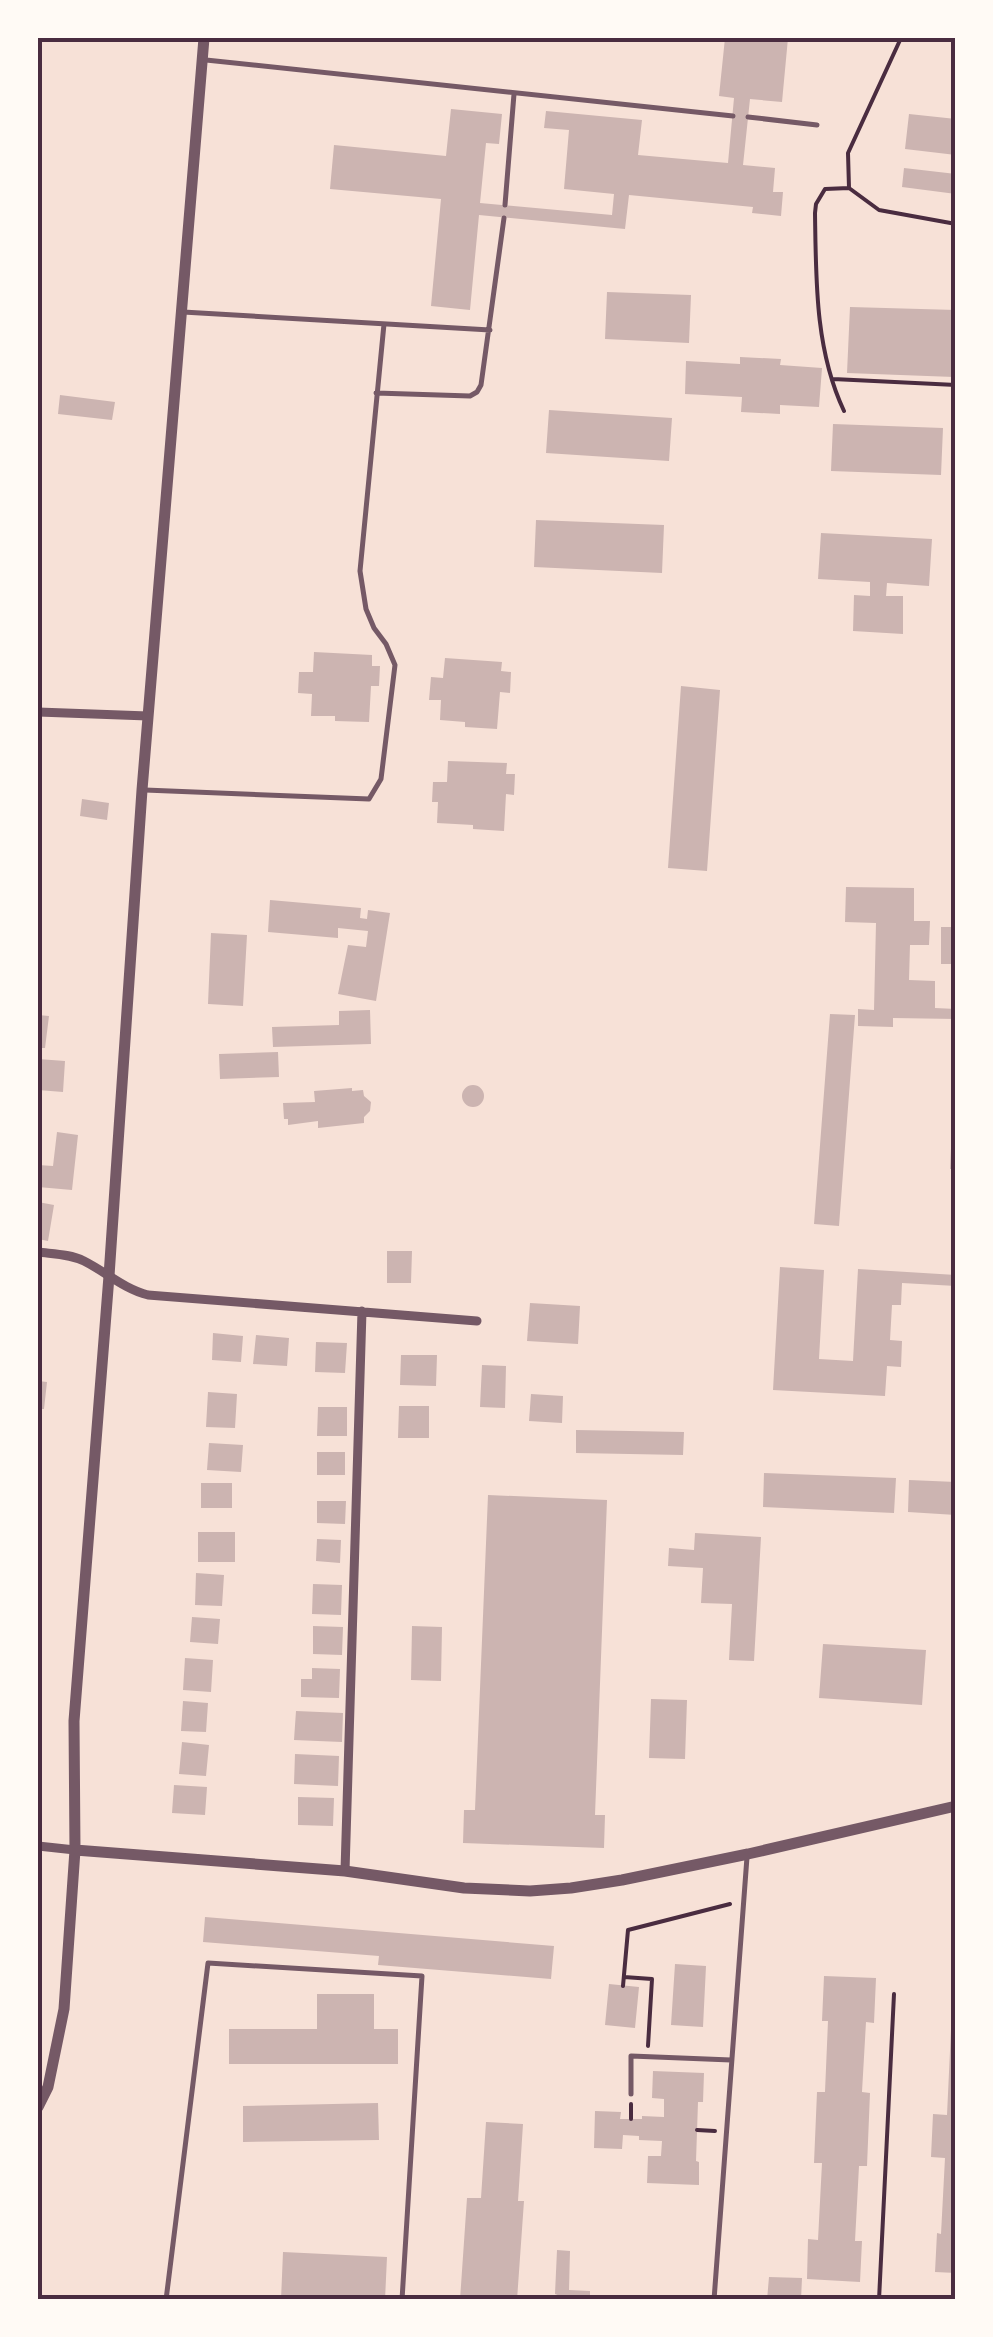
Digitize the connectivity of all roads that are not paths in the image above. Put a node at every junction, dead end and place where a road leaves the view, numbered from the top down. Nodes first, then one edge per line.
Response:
1 (204, 38) edge
2 (202, 60) junction
3 (514, 92) junction
4 (733, 116) dead end
5 (748, 117) dead end
6 (816, 125) dead end
7 (505, 205) dead end
8 (504, 218) dead end
9 (182, 312) junction
10 (384, 324) junction
11 (490, 330) junction
12 (376, 393) junction
13 (38, 712) edge
14 (148, 716) junction
15 (142, 790) junction
16 (38, 1252) edge
17 (109, 1276) junction
18 (362, 1311) junction
19 (477, 1321) dead end
20 (956, 1806) edge
21 (38, 1846) edge
22 (75, 1850) junction
23 (748, 1854) junction
24 (345, 1870) junction
25 (731, 2060) junction
26 (631, 2094) dead end
27 (38, 2107) edge
28 (166, 2300) edge
29 (402, 2300) edge
30 (714, 2300) edge

1 - 2 street
2 - 3 lane
2 - 9 street
3 - 4 lane
3 - 7 lane
5 - 6 lane
8 - 11 lane
9 - 10 lane
9 - 14 street
10 - 11 lane
10 - 12 lane
11 - 12 lane
12 - 15 lane
13 - 14 street
14 - 15 street
15 - 17 street
16 - 17 street
17 - 18 street
17 - 22 street
18 - 19 street
18 - 24 street
20 - 23 street
21 - 22 street
22 - 24 street
22 - 27 street
23 - 24 street
23 - 25 lane
25 - 26 lane
25 - 30 lane
28 - 29 lane

